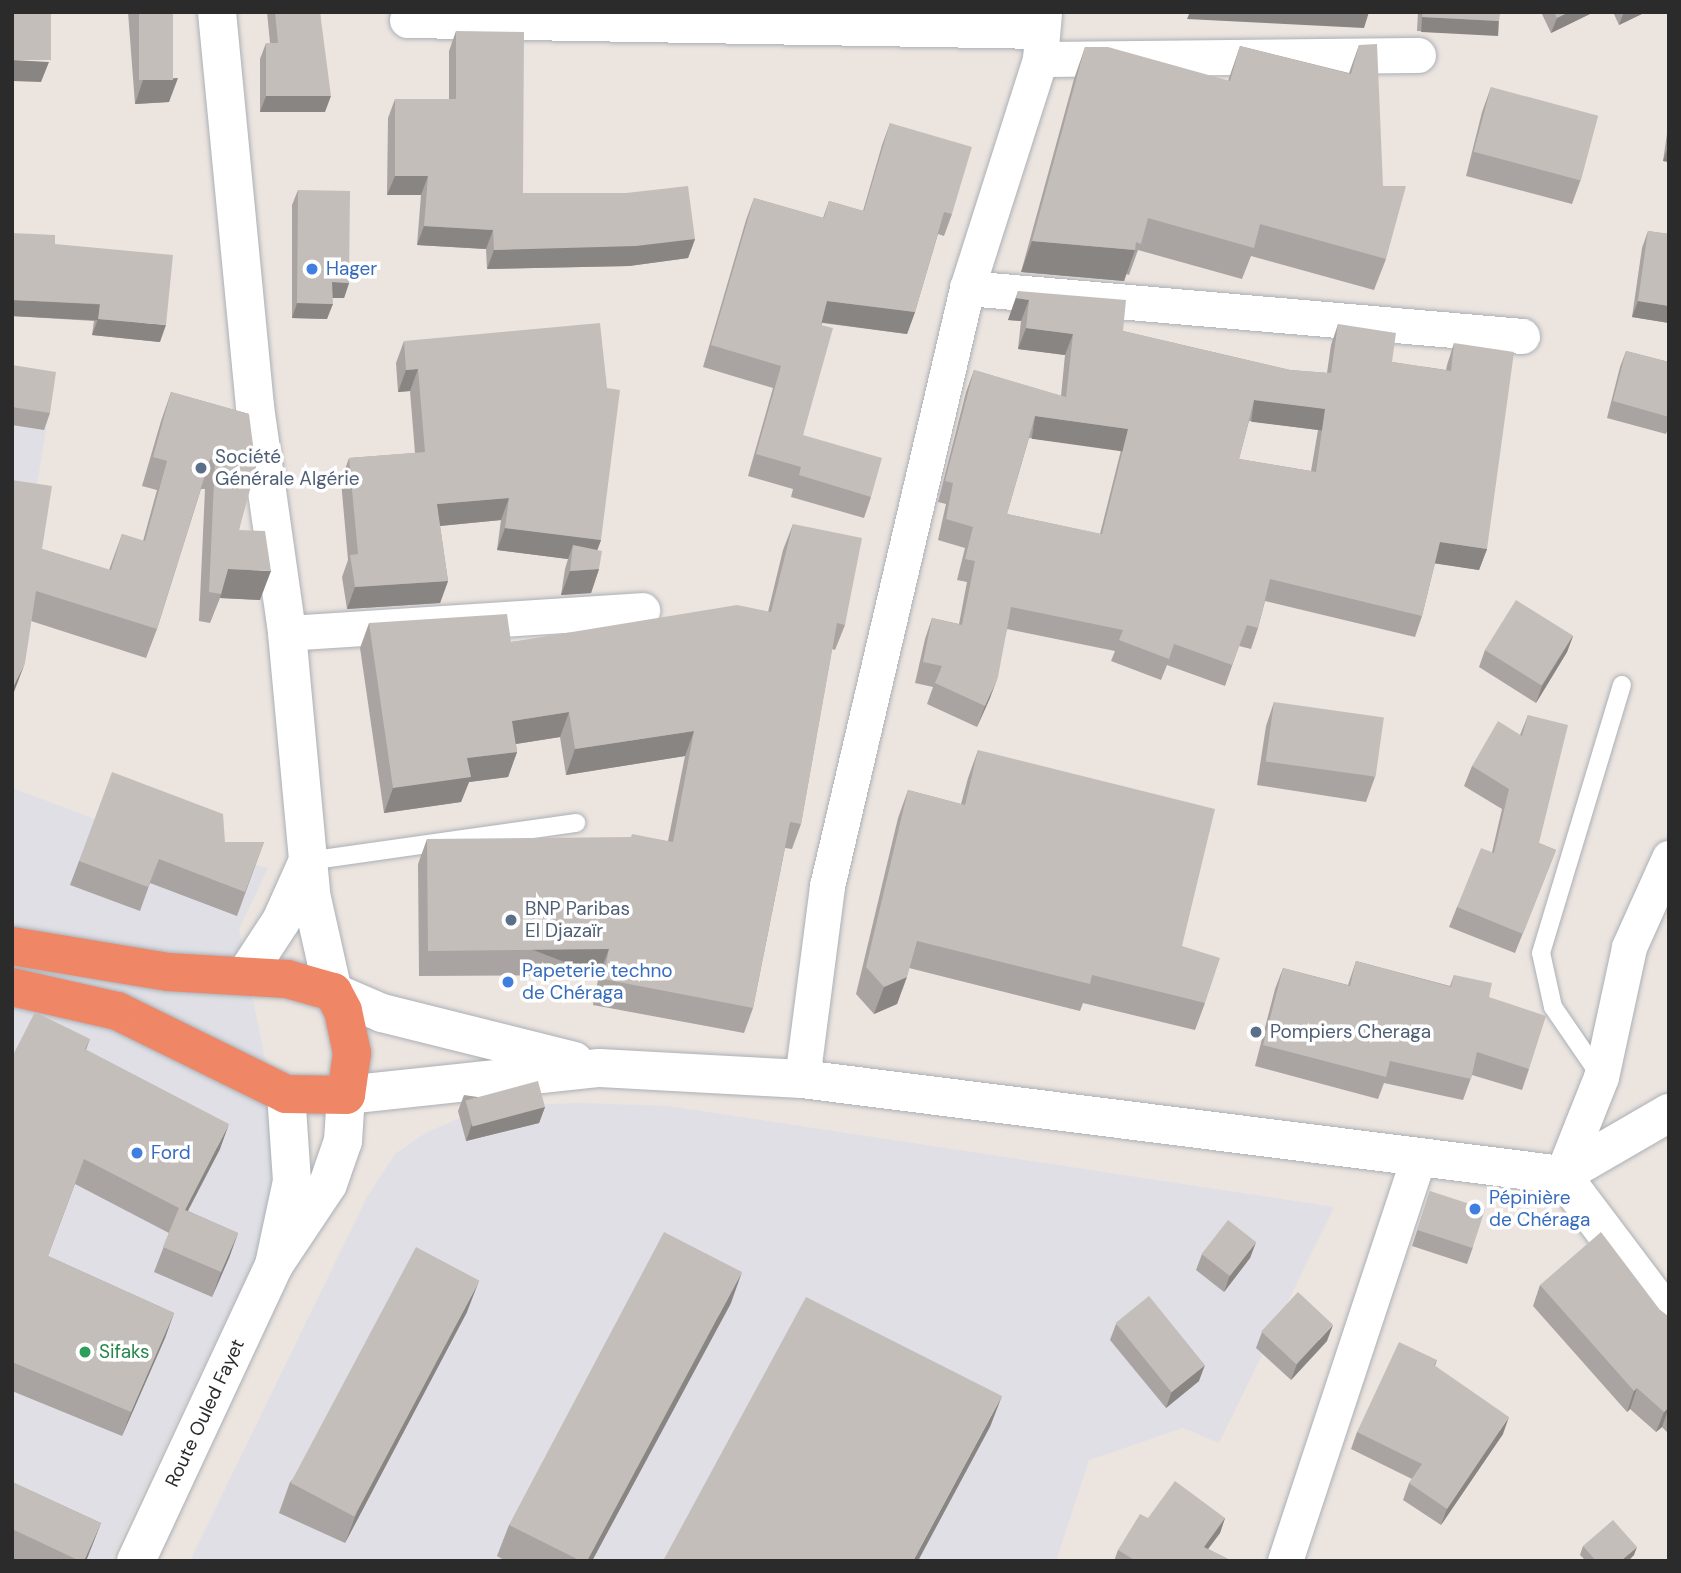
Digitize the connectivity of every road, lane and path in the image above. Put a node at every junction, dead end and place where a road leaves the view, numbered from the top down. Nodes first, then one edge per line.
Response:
1 (217, 12) edge
2 (407, 20) dead end
3 (1042, 34) edge
4 (1418, 55) dead end
5 (967, 288) junction
6 (1522, 336) dead end
7 (642, 610) dead end
8 (287, 633) junction
9 (1622, 685) dead end
10 (576, 823) dead end
11 (1669, 858) edge
12 (308, 861) junction
13 (12, 946) edge
14 (245, 976) junction
15 (12, 987) edge
16 (333, 992) junction
17 (600, 1068) junction
18 (1601, 1077) junction
19 (802, 1079) junction
20 (286, 1094) junction
21 (346, 1096) junction
22 (1669, 1114) edge
23 (1418, 1158) junction
24 (1562, 1175) junction
25 (274, 1265) junction
26 (1669, 1318) edge
27 (136, 1561) edge
28 (1285, 1561) edge

1 - 8 main road
2 - 3 street
3 - 4 street
3 - 5 street
5 - 6 street
5 - 19 street
7 - 8 street
8 - 12 main road
9 - 18 lane
10 - 12 lane
11 - 18 street
12 - 14 main road
12 - 16 main road
13 - 14 highway
14 - 16 highway
15 - 20 highway
16 - 17 main road
16 - 21 highway
17 - 19 main road
17 - 21 main road
18 - 24 street
19 - 23 main road
20 - 21 highway
20 - 25 main road
21 - 25 main road
22 - 24 main road
23 - 24 main road
23 - 28 street
24 - 26 main road
25 - 27 main road, Route Ouled Fayet

